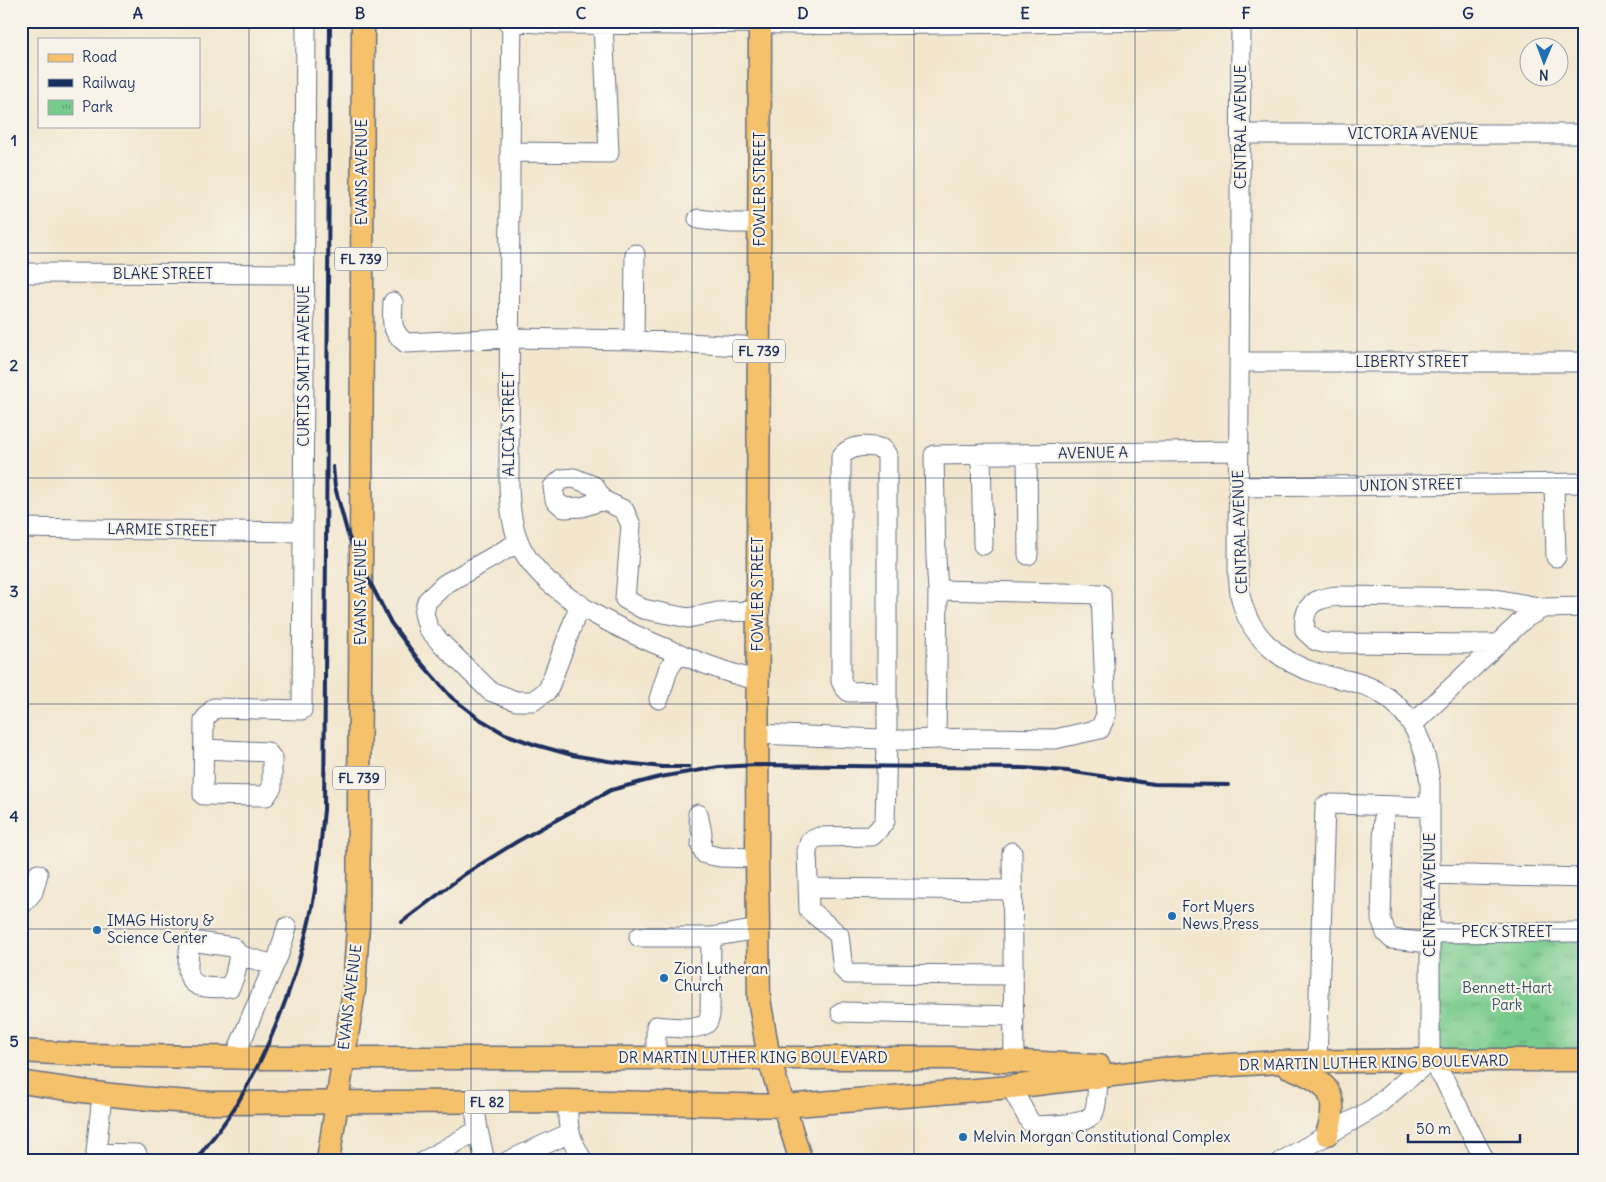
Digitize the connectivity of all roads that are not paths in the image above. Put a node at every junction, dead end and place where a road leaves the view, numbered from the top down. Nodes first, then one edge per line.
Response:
1 (306, 21) edge
2 (362, 21) edge
3 (506, 21) edge
4 (512, 21) edge
5 (1178, 21) edge
6 (1241, 21) edge
7 (714, 22) edge
8 (760, 22) edge
9 (1021, 22) edge
10 (638, 23) edge
11 (870, 23) edge
12 (604, 24) junction
13 (1241, 134) junction
14 (1585, 134) edge
15 (510, 152) junction
16 (698, 219) dead end
17 (760, 223) junction
18 (635, 254) dead end
19 (21, 273) edge
20 (304, 274) junction
21 (393, 302) dead end
22 (510, 338) junction
23 (634, 340) junction
24 (759, 347) junction
25 (1240, 362) junction
26 (1585, 362) edge
27 (1238, 451) junction
28 (981, 454) junction
29 (1027, 454) junction
30 (1585, 483) edge
31 (1554, 484) junction
32 (1238, 486) junction
33 (603, 500) dead end
34 (21, 528) edge
35 (303, 532) junction
36 (519, 542) junction
37 (983, 545) dead end
38 (1028, 555) dead end
39 (1556, 557) dead end
40 (938, 590) junction
41 (625, 599) junction
42 (580, 604) junction
43 (1580, 606) edge
44 (1543, 608) junction
45 (758, 611) junction
46 (611, 622) junction
47 (1496, 644) junction
48 (678, 654) junction
49 (758, 680) junction
50 (887, 691) junction
51 (659, 700) dead end
52 (1412, 724) junction
53 (757, 734) junction
54 (936, 739) junction
55 (887, 740) junction
56 (204, 750) dead end
57 (1384, 807) junction
58 (1430, 807) junction
59 (698, 814) dead end
60 (1012, 852) dead end
61 (756, 858) junction
62 (38, 874) dead end
63 (1430, 874) junction
64 (1585, 878) edge
65 (808, 888) junction
66 (1012, 890) junction
67 (21, 906) edge
68 (287, 927) dead end
69 (758, 929) junction
70 (1585, 932) edge
71 (639, 936) dead end
72 (711, 936) junction
73 (1430, 938) junction
74 (239, 955) dead end
75 (274, 966) junction
76 (1013, 975) junction
77 (841, 1012) dead end
78 (1014, 1016) junction
79 (21, 1051) edge
80 (235, 1057) junction
81 (342, 1057) junction
82 (656, 1058) junction
83 (768, 1059) junction
84 (1430, 1060) junction
85 (1585, 1060) edge
86 (1014, 1061) junction
87 (1280, 1062) junction
88 (1317, 1062) junction
89 (1162, 1070) junction
90 (1098, 1077) junction
91 (21, 1082) edge
92 (1011, 1087) junction
93 (102, 1095) junction
94 (852, 1100) junction
95 (568, 1101) junction
96 (474, 1102) junction
97 (336, 1103) junction
98 (784, 1106) junction
99 (478, 1130) junction
100 (570, 1133) junction
101 (1327, 1134) junction
102 (137, 1154) dead end
103 (96, 1157) edge
104 (433, 1159) edge
105 (328, 1161) edge
106 (485, 1161) edge
107 (508, 1161) edge
108 (583, 1161) edge
109 (801, 1161) edge
110 (1282, 1161) edge
111 (1485, 1161) edge

1 - 20 street, CURTIS SMITH AVENUE
2 - 81 main road, EVANS AVENUE / FL 739
3 - 4 street
4 - 12 street
4 - 15 street, ALICIA STREET
5 - 9 street
6 - 13 street, CENTRAL AVENUE
7 - 8 street
7 - 10 street
8 - 11 street
8 - 17 main road, FOWLER STREET / FL 739
9 - 11 street
10 - 12 street
12 - 15 street
13 - 14 street, VICTORIA AVENUE
13 - 25 street, CENTRAL AVENUE
15 - 22 street, ALICIA STREET
16 - 17 street
17 - 24 main road, FOWLER STREET / FL 739
18 - 23 street
19 - 20 street, BLAKE STREET
20 - 35 street, CURTIS SMITH AVENUE
21 - 22 street
22 - 23 street
22 - 36 street, ALICIA STREET
23 - 24 street
24 - 45 main road, FOWLER STREET / FL 739
25 - 26 street, LIBERTY STREET
25 - 27 street, CENTRAL AVENUE
27 - 29 street, AVENUE A
27 - 32 street, CENTRAL AVENUE
28 - 29 street, AVENUE A
28 - 37 street
28 - 40 street, AVENUE A
29 - 38 street
30 - 31 street, UNION STREET
31 - 32 street, UNION STREET
31 - 39 street
32 - 52 street, CENTRAL AVENUE
33 - 41 street
34 - 35 street, LARMIE STREET
35 - 56 street, CURTIS SMITH AVENUE
36 - 42 street, ALICIA STREET
36 - 42 street
40 - 54 street
40 - 54 street
41 - 45 street
41 - 46 street
42 - 46 street, ALICIA STREET
43 - 44 street
44 - 47 street
44 - 47 street
45 - 49 main road, FOWLER STREET / FL 739
46 - 48 street, ALICIA STREET
47 - 52 street
48 - 49 street, ALICIA STREET
48 - 51 street
49 - 53 main road, FOWLER STREET / FL 739
50 - 50 street
50 - 55 street
52 - 58 street, CENTRAL AVENUE
53 - 55 street
53 - 61 main road, FOWLER STREET / FL 739
54 - 55 street
55 - 65 street
57 - 58 street
57 - 73 street, PECK STREET
57 - 88 street
58 - 63 street, CENTRAL AVENUE
59 - 61 street
60 - 66 street
61 - 69 main road, FOWLER STREET / FL 739
62 - 67 street
63 - 64 street
63 - 73 street, CENTRAL AVENUE
65 - 66 street
65 - 76 street
66 - 76 street
68 - 75 street
69 - 72 street
69 - 83 main road, FOWLER STREET / FL 739
70 - 73 street, PECK STREET
71 - 72 street
72 - 82 street
73 - 84 street, CENTRAL AVENUE
74 - 75 street
75 - 80 street
76 - 78 street
77 - 78 street
78 - 86 street
79 - 80 main road, FL 82
80 - 81 main road, FL 82
81 - 82 main road, DR MARTIN LUTHER KING BOULEVARD / FL 82
81 - 97 main road, EVANS AVENUE / FL 739
82 - 83 main road, DR MARTIN LUTHER KING BOULEVARD / FL 82
83 - 86 main road, DR MARTIN LUTHER KING BOULEVARD / FL 82
83 - 98 main road, FOWLER STREET / FL 739
84 - 85 main road, DR MARTIN LUTHER KING BOULEVARD / FL 82
84 - 88 main road, DR MARTIN LUTHER KING BOULEVARD / FL 82
84 - 101 street
84 - 111 street
86 - 89 main road, DR MARTIN LUTHER KING BOULEVARD / FL 82
86 - 94 main road
87 - 88 main road, DR MARTIN LUTHER KING BOULEVARD / FL 82
87 - 89 main road, DR MARTIN LUTHER KING BOULEVARD / FL 82
87 - 101 main road
89 - 90 main road, DR MARTIN LUTHER KING BOULEVARD / FL 82
90 - 92 main road, DR MARTIN LUTHER KING BOULEVARD / FL 82
90 - 92 street
91 - 93 main road, FL 82
92 - 94 main road, DR MARTIN LUTHER KING BOULEVARD / FL 82
93 - 97 main road, FL 82
93 - 103 street
94 - 98 main road, DR MARTIN LUTHER KING BOULEVARD / FL 82
95 - 96 main road, FL 82
95 - 98 main road, FL 82
95 - 100 street
96 - 97 main road, FL 82
96 - 99 street
97 - 105 main road, EVANS AVENUE / FL 739
98 - 109 main road, FOWLER STREET / FL 739
99 - 104 street
99 - 106 street
100 - 107 street
100 - 108 street
101 - 110 street
102 - 103 street

